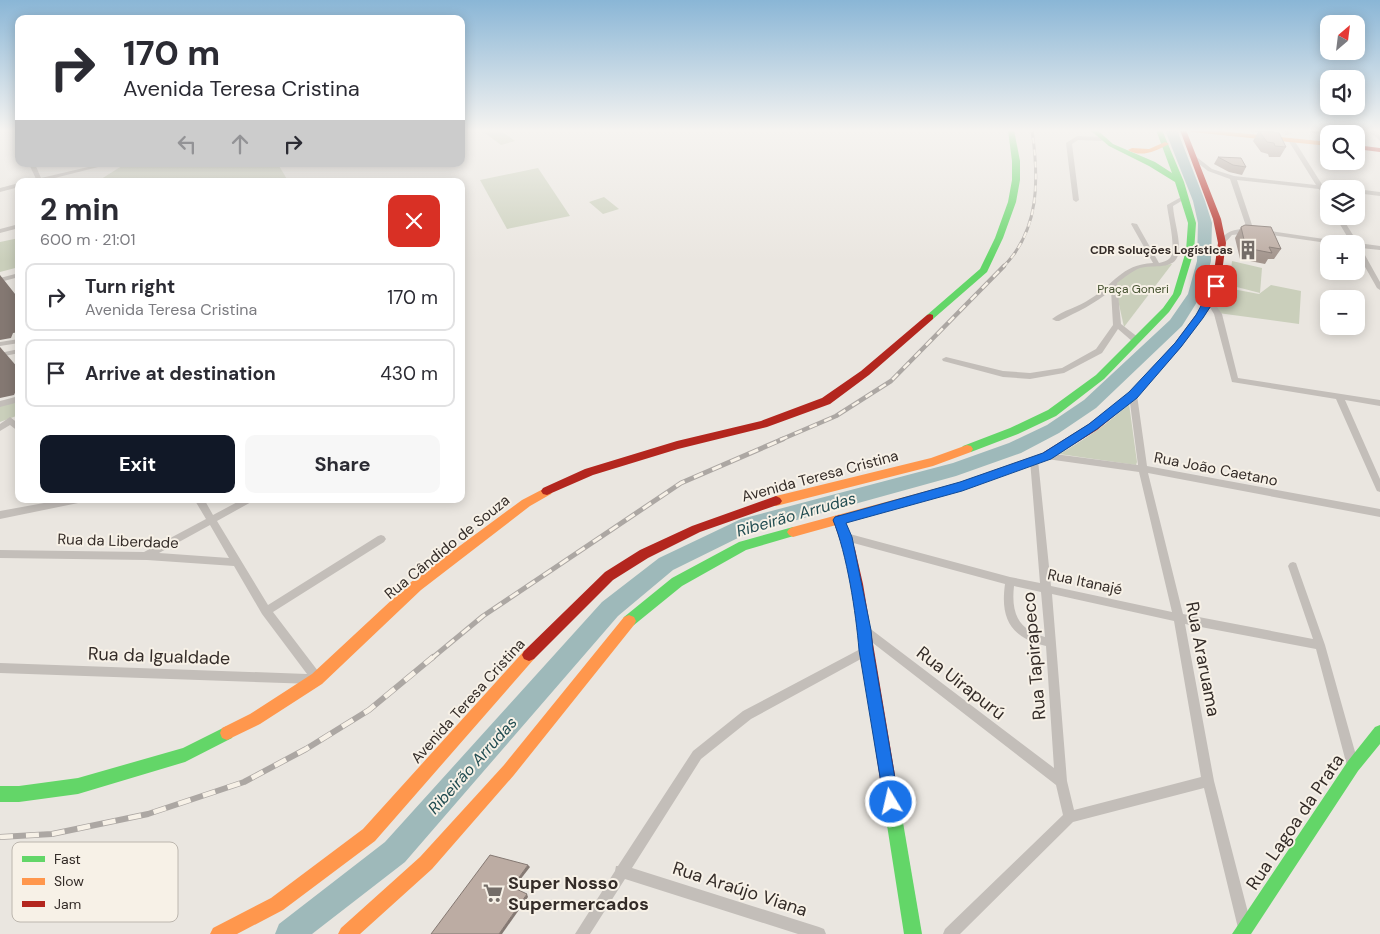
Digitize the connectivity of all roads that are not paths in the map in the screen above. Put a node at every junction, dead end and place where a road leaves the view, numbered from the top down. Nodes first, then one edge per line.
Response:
1 (69, 174) edge
2 (1016, 174) edge
3 (1073, 174) edge
4 (1167, 174) edge
5 (1177, 174) edge
6 (1199, 174) edge
7 (1220, 174) edge
8 (1312, 174) edge
9 (51, 178) edge
10 (1233, 178) junction
11 (1180, 182) junction
12 (15, 186) edge
13 (1320, 187) joint
14 (0, 190) edge
15 (1365, 192) edge
16 (1380, 194) edge
17 (1185, 197) junction
18 (1076, 200) dead end
19 (1134, 224) dead end
20 (15, 227) edge
21 (0, 231) edge
22 (1252, 231) junction
23 (1320, 240) edge
24 (1222, 243) junction
25 (1365, 246) edge
26 (1380, 248) edge
27 (1365, 261) edge
28 (1158, 265) junction
29 (15, 276) edge
30 (0, 280) edge
31 (1114, 282) junction
32 (1380, 288) edge
33 (1210, 301) junction
34 (1056, 319) dead end
35 (1117, 325) junction
36 (1136, 340) junction
37 (15, 342) edge
38 (0, 344) edge
39 (15, 352) edge
40 (0, 354) edge
41 (946, 359) dead end
42 (1133, 395) junction
43 (1340, 398) junction
44 (15, 400) edge
45 (0, 404) edge
46 (1380, 404) edge
47 (10, 420) junction
48 (0, 422) edge
49 (15, 424) edge
50 (0, 428) edge
51 (1047, 456) junction
52 (1034, 460) junction
53 (1143, 469) junction
54 (1380, 489) edge
55 (61, 503) edge
56 (201, 503) edge
57 (243, 503) edge
58 (1380, 513) edge
59 (0, 514) edge
60 (211, 520) junction
61 (839, 520) junction
62 (846, 537) junction
63 (381, 539) dead end
64 (0, 554) edge
65 (147, 556) junction
66 (236, 562) junction
67 (1293, 566) dead end
68 (1010, 581) junction
69 (1046, 589) junction
70 (266, 611) junction
71 (1179, 618) junction
72 (864, 630) junction
73 (1052, 644) junction
74 (1320, 645) junction
75 (866, 650) junction
76 (0, 668) edge
77 (317, 679) junction
78 (1380, 732) edge
79 (1354, 766) junction
80 (1208, 781) junction
81 (1060, 782) junction
82 (0, 794) edge
83 (1070, 818) junction
84 (621, 872) junction
85 (236, 930) edge
86 (1243, 931) edge
87 (219, 934) edge
88 (347, 934) edge
89 (582, 934) edge
90 (819, 934) edge
91 (913, 934) edge
92 (950, 934) edge

1 - 9 street
2 - 77 main road, Rua Cândido de Souza
3 - 18 street
4 - 11 main road
5 - 11 main road, Avenida Teresa Cristina
6 - 24 main road
7 - 10 street
8 - 13 street
10 - 13 street
10 - 22 street
11 - 17 main road, Avenida Teresa Cristina
12 - 14 street
15 - 16 street
17 - 28 street
17 - 36 main road, Avenida Teresa Cristina
19 - 28 street
20 - 21 street
22 - 23 street
22 - 24 street
24 - 33 main road
25 - 26 street
27 - 32 street
28 - 31 street
29 - 30 street
31 - 34 street
31 - 35 street
33 - 42 main road
33 - 43 street
35 - 36 street
35 - 41 street
36 - 85 main road, Avenida Teresa Cristina
37 - 38 street
39 - 40 street
42 - 51 main road
42 - 53 street, Rua Araruama
43 - 46 street
43 - 54 street
44 - 45 street
47 - 48 street
47 - 49 street
47 - 50 street
51 - 52 main road
51 - 53 street, Rua João Caetano
52 - 61 main road
52 - 69 street, Rua Tapirapeco
53 - 58 street, Rua João Caetano
53 - 71 street, Rua Araruama
55 - 59 street
56 - 60 street
57 - 60 street
60 - 65 street
60 - 66 street
61 - 62 main road
61 - 88 main road
62 - 68 street, Rua Itanajé
62 - 72 main road
63 - 70 street
64 - 65 street, Rua da Liberdade
65 - 66 street, Rua da Liberdade
66 - 70 street
67 - 74 street
68 - 69 street, Rua Itanajé
68 - 73 street
69 - 71 street, Rua Itanajé
69 - 73 street, Rua Tapirapeco
70 - 77 street
71 - 74 street, Rua Itanajé
71 - 80 street, Rua Araruama
72 - 75 main road
72 - 81 street, Rua Uirapurú
73 - 81 street, Rua Tapirapeco
74 - 79 street
75 - 84 street
75 - 91 main road
76 - 77 street, Rua da Igualdade
77 - 82 main road, Rua Cândido de Souza
78 - 79 main road, Rua Lagoa da Prata
79 - 86 main road, Rua Lagoa da Prata
80 - 83 street
80 - 86 street, Rua Araruama
81 - 83 street, Rua Tapirapeco
83 - 92 street
84 - 89 street
84 - 90 street, Rua Araújo Viana
85 - 87 main road, Avenida Teresa Cristina

